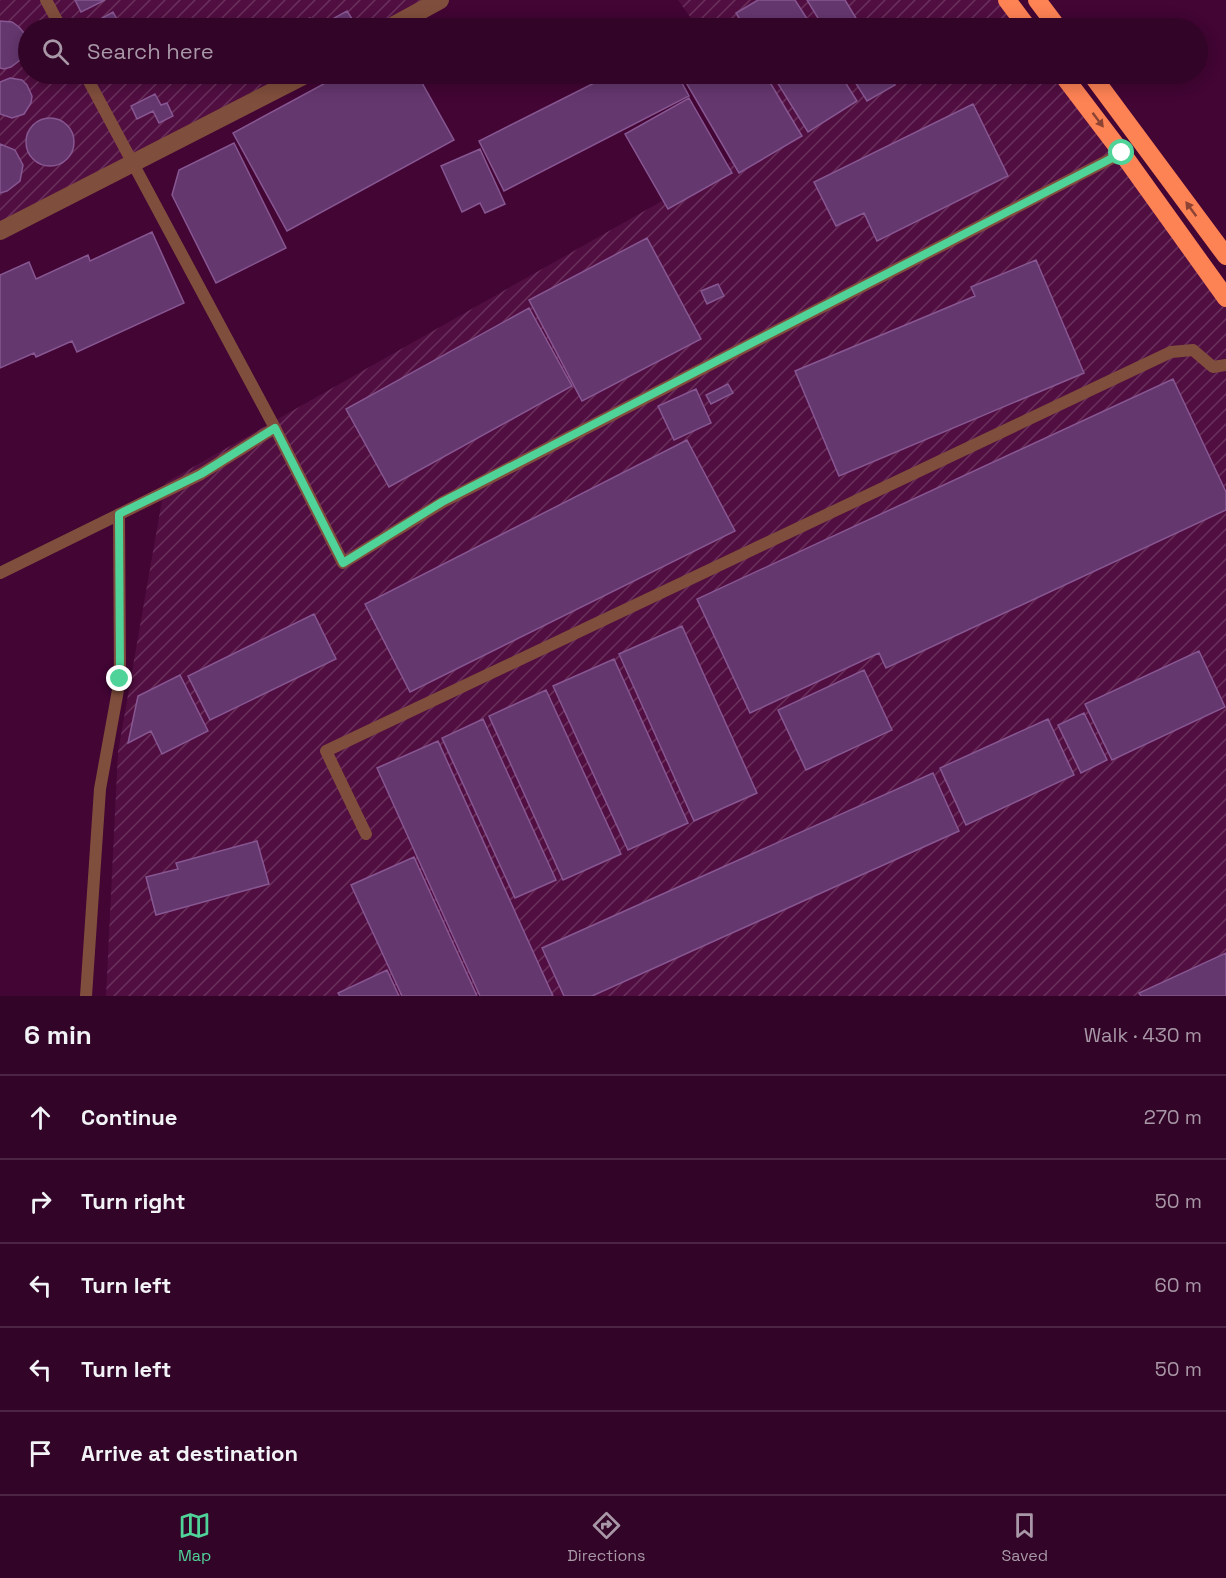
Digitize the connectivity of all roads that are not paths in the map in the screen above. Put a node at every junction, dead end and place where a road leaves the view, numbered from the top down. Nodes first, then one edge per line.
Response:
1 (46, 0) edge
2 (440, 0) edge
3 (1007, 0) edge
4 (1037, 0) edge
5 (56, 18) edge
6 (407, 18) edge
7 (1020, 18) edge
8 (1050, 18) edge
9 (90, 84) edge
10 (287, 84) edge
11 (1070, 84) edge
12 (1098, 84) edge
13 (1122, 153) junction
14 (132, 161) junction
15 (0, 231) edge
16 (1226, 256) edge
17 (1226, 298) edge
18 (1226, 365) edge
19 (275, 428) junction
20 (119, 514) junction
21 (0, 573) edge
22 (366, 834) dead end
23 (86, 996) edge

1 - 5 lane
2 - 6 street
3 - 7 highway
4 - 8 highway
9 - 14 lane
10 - 14 street
11 -> 13 highway
16 -> 12 highway
13 - 17 highway
13 - 19 lane
14 - 15 street
14 - 19 lane
18 - 22 lane
19 - 20 lane
20 - 21 lane
20 - 23 lane

